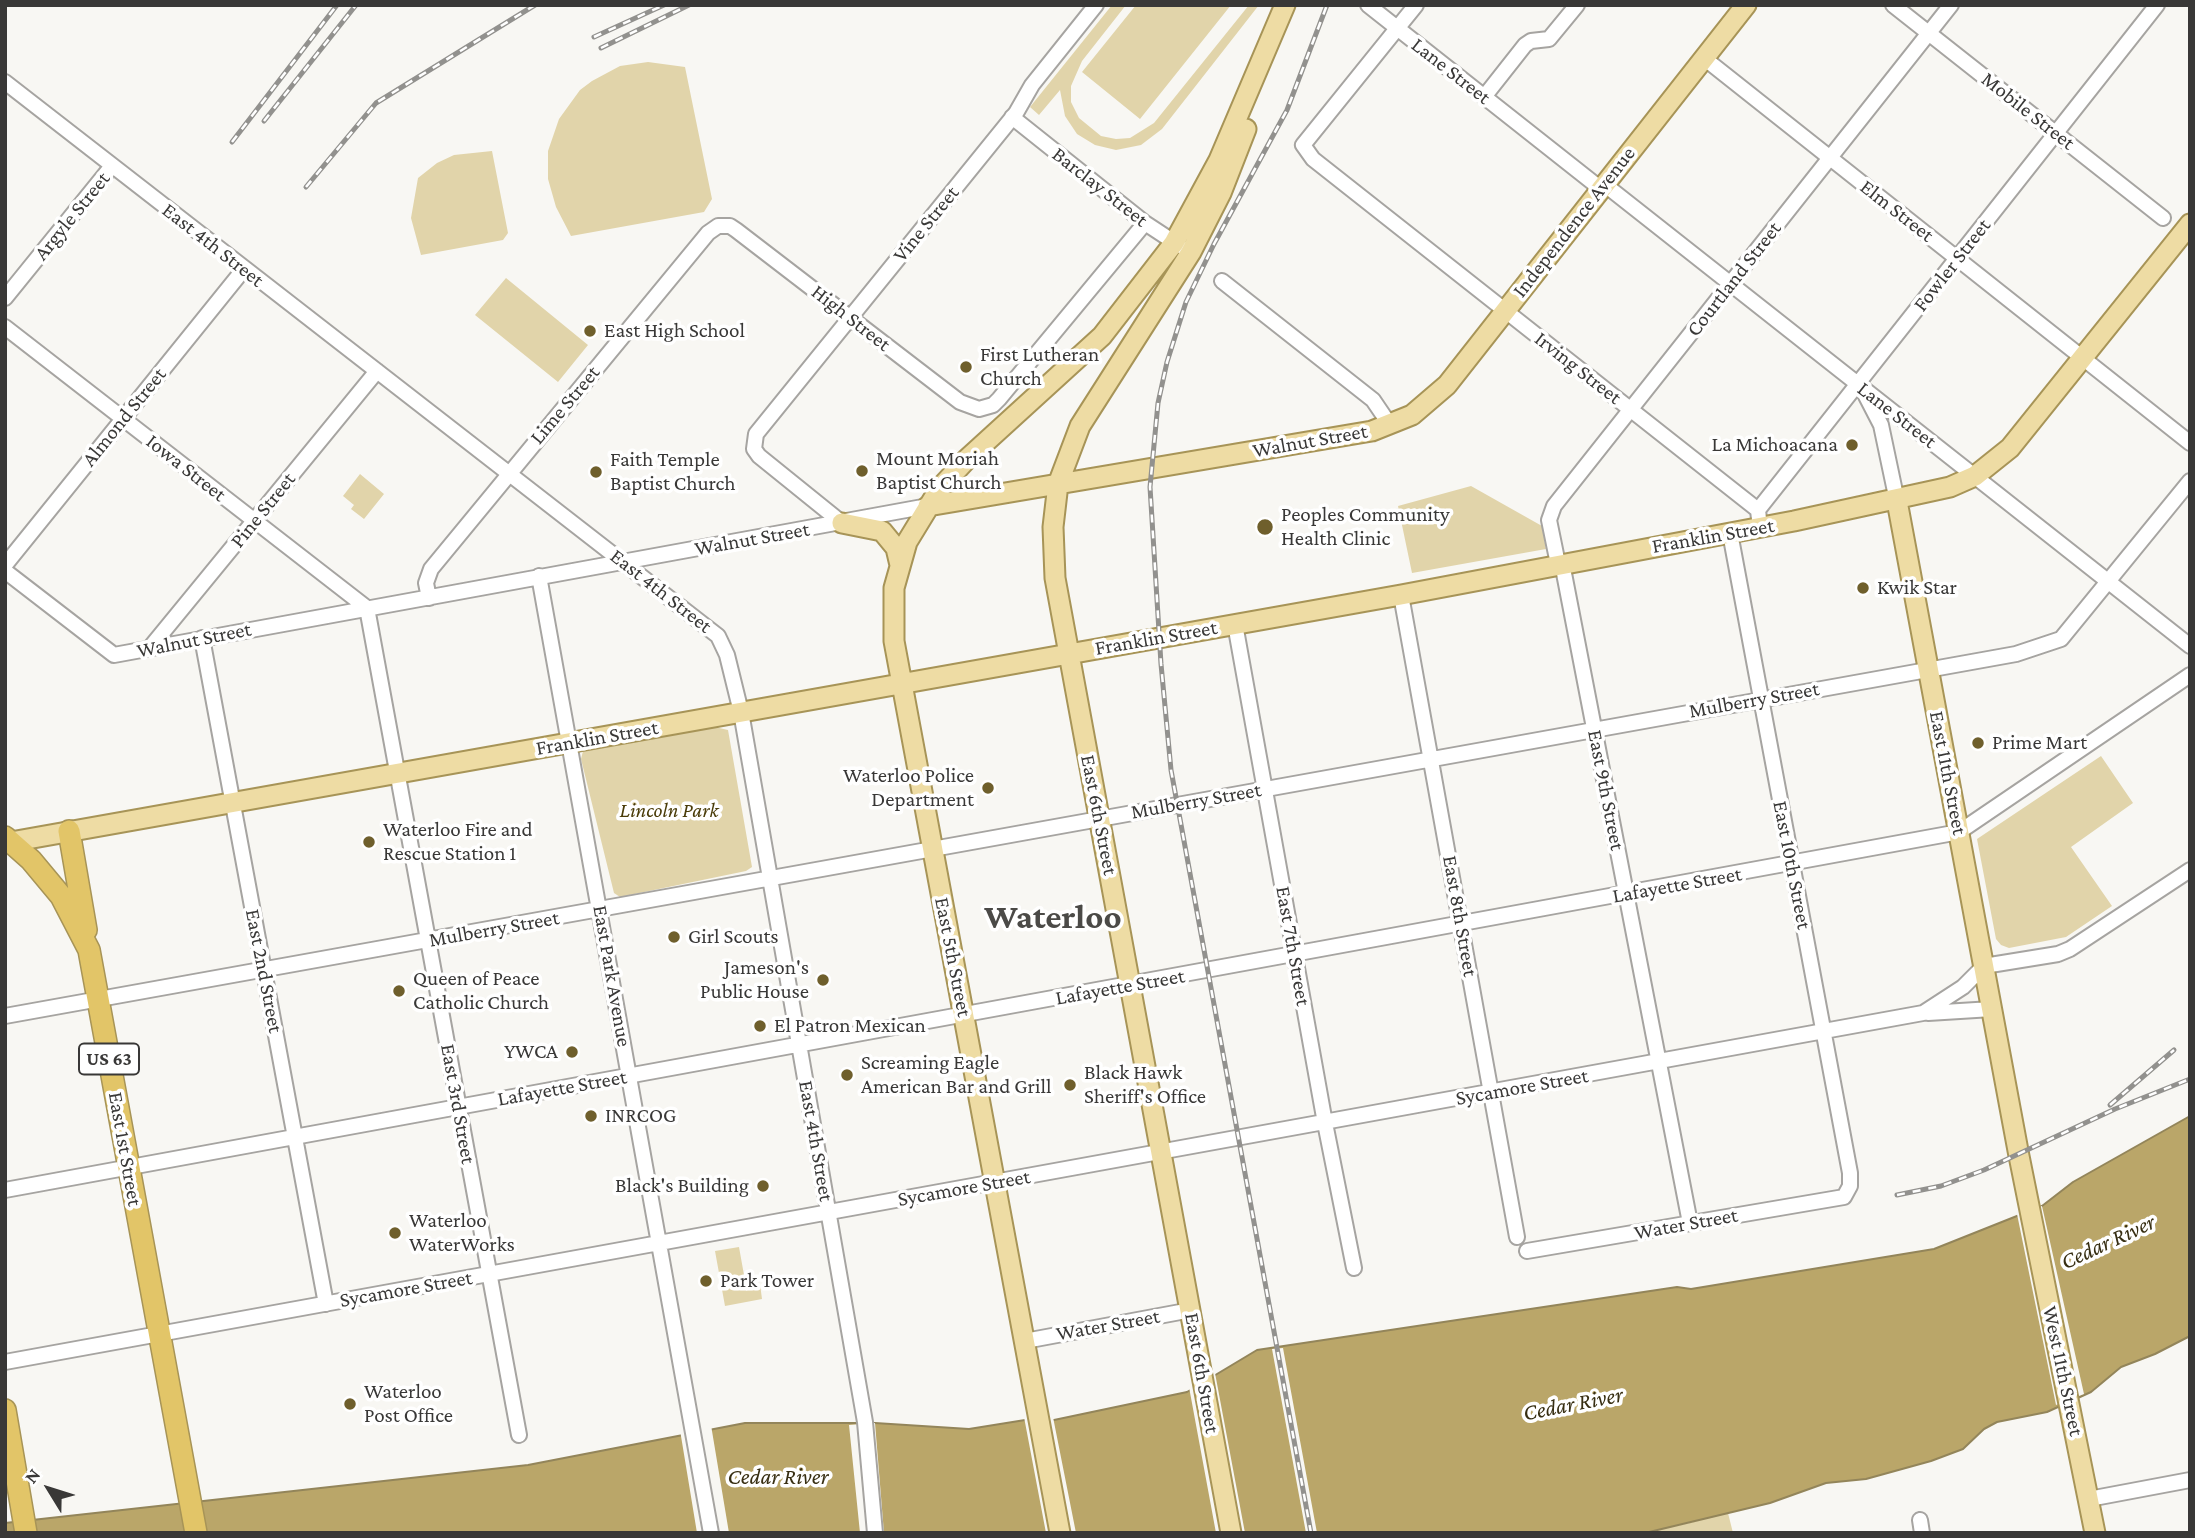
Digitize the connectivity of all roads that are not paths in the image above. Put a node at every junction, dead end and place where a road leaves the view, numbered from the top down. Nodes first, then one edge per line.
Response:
1 (1096, 5) edge
2 (1368, 5) edge
3 (1416, 5) edge
4 (1577, 5) edge
5 (1746, 5) edge
6 (1893, 5) edge
7 (1951, 5) edge
8 (2157, 5) edge
9 (1284, 8) edge
10 (1398, 29) junction
11 (1929, 33) junction
12 (1704, 58) junction
13 (5, 82) edge
14 (1484, 97) junction
15 (1012, 117) junction
16 (2056, 134) junction
17 (1830, 158) junction
18 (112, 166) junction
19 (1602, 187) junction
20 (2163, 218) dead end
21 (1145, 223) junction
22 (2190, 224) edge
23 (724, 225) joint
24 (1182, 247) junction
25 (1957, 258) junction
26 (244, 270) junction
27 (1222, 281) dead end
28 (1730, 284) junction
29 (5, 298) edge
30 (1504, 310) junction
31 (850, 317) junction
32 (5, 327) edge
33 (2083, 357) junction
34 (377, 372) junction
35 (1858, 384) junction
36 (1630, 409) junction
37 (123, 419) junction
38 (1390, 425) junction
39 (2190, 443) edge
40 (509, 473) junction
41 (1975, 477) junction
42 (2190, 481) edge
43 (1058, 484) junction
44 (1897, 500) junction
45 (928, 506) junction
46 (1759, 518) junction
47 (254, 522) junction
48 (842, 523) junction
49 (1730, 533) junction
50 (626, 563) junction
51 (1560, 564) junction
52 (5, 565) edge
53 (900, 565) junction
54 (5, 571) edge
55 (539, 576) junction
56 (2109, 582) junction
57 (1401, 595) junction
58 (429, 598) junction
59 (367, 608) junction
60 (1235, 624) junction
61 (202, 638) junction
62 (2190, 646) edge
63 (149, 649) junction
64 (1069, 654) junction
65 (1928, 669) junction
66 (2190, 675) edge
67 (902, 685) junction
68 (1761, 699) junction
69 (741, 712) junction
70 (1594, 729) junction
71 (570, 743) junction
72 (1432, 759) junction
73 (398, 774) junction
74 (1265, 789) junction
75 (233, 804) junction
76 (1100, 819) junction
77 (69, 831) junction
78 (1959, 832) junction
79 (7, 840) edge
80 (933, 849) junction
81 (1792, 864) junction
82 (2190, 870) edge
83 (770, 879) junction
84 (1626, 894) junction
85 (600, 910) junction
86 (1461, 924) junction
87 (428, 941) junction
88 (89, 950) junction
89 (1295, 954) junction
90 (1984, 966) junction
91 (264, 971) junction
92 (1131, 985) junction
93 (98, 998) junction
94 (1992, 1009) junction
95 (1923, 1013) junction
96 (964, 1015) junction
97 (5, 1016) edge
98 (1824, 1032) junction
99 (799, 1045) junction
100 (1659, 1062) junction
101 (630, 1076) junction
102 (1491, 1093) junction
103 (459, 1107) junction
104 (1325, 1123) junction
105 (295, 1137) junction
106 (1162, 1152) junction
107 (129, 1167) junction
108 (2022, 1169) joint
109 (995, 1182) junction
110 (5, 1190) edge
111 (1844, 1197) joint
112 (828, 1213) junction
113 (1690, 1223) junction
114 (1517, 1237) dead end
115 (660, 1243) junction
116 (1527, 1251) dead end
117 (1354, 1268) dead end
118 (490, 1274) junction
119 (326, 1304) junction
120 (1191, 1310) junction
121 (159, 1332) junction
122 (1025, 1341) junction
123 (5, 1362) edge
124 (5, 1410) edge
125 (519, 1435) dead end
126 (2190, 1480) edge
127 (2089, 1499) junction
128 (26, 1533) edge
129 (196, 1533) edge
130 (712, 1533) edge
131 (875, 1533) edge
132 (1060, 1533) edge
133 (1231, 1533) edge
134 (2095, 1533) edge

1 - 15 street, Vine Street
2 - 10 street, Lane Street
3 - 10 street
4 - 14 street
5 - 12 main road, Independence Avenue
6 - 11 street, Mobile Street
7 - 11 street, Courtland Street
8 - 16 street, Fowler Street
9 - 24 main road
10 - 14 street, Lane Street
10 - 30 street, Irving Street
11 - 16 street, Mobile Street
11 - 17 street, Courtland Street
12 - 17 street, Elm Street
12 - 19 main road, Independence Avenue
13 - 18 street, East 4th Street
14 - 19 street, Lane Street
15 - 21 street, Barclay Street
15 - 31 street, Vine Street
16 - 20 street, Mobile Street
16 - 25 street, Fowler Street
17 - 25 street, Elm Street
17 - 28 street, Courtland Street
18 - 26 street, East 4th Street
18 - 29 street, Argyle Street
19 - 28 street, Lane Street
19 - 30 main road, Independence Avenue
21 - 24 street, Barclay Street
21 - 31 street, High Street
22 - 33 main road, Franklin Street
23 - 31 street, High Street
23 - 40 street, Lime Street
24 - 43 main road, East 6th Street
24 - 45 main road, East 5th Street
25 - 33 street, Elm Street
25 - 35 street, Fowler Street
26 - 34 street, East 4th Street
26 - 37 street, Almond Street
27 - 38 street
28 - 35 street, Lane Street
28 - 36 street, Courtland Street
30 - 36 street, Irving Street
30 - 38 main road, Independence Avenue
31 - 48 street, Vine Street
32 - 37 street, Iowa Street
33 - 39 street, Elm Street
33 - 41 main road, Franklin Street
34 - 40 street, East 4th Street
34 - 47 street, Pine Street
35 - 41 street, Lane Street
35 - 44 street, East 11th Street
35 - 46 street, Fowler Street
36 - 46 street, Irving Street
36 - 51 street, Courtland Street
37 - 47 street, Iowa Street
37 - 52 street, Almond Street
38 - 43 main road, Walnut Street
40 - 50 street, East 4th Street
40 - 58 street, Lime Street
41 - 44 main road, Franklin Street
41 - 56 street, Lane Street
42 - 56 street, Mulberry Street
43 - 45 main road, Walnut Street
43 - 64 main road, East 6th Street
44 - 46 main road, Franklin Street
44 - 65 main road, East 11th Street
45 - 48 street, Walnut Street
45 - 53 main road, East 5th Street
46 - 49 main road, Franklin Street
47 - 59 street, Iowa Street
47 - 63 street, Pine Street
48 - 50 street, Walnut Street
48 - 53 main road
49 - 51 main road, Franklin Street
49 - 68 street, East 10th Street
50 - 55 street, Walnut Street
50 - 69 street, East 4th Street
51 - 57 main road, Franklin Street
51 - 70 street, East 9th Street
53 - 67 main road, East 5th Street
54 - 63 street, Walnut Street
55 - 58 street, Walnut Street
55 - 71 street, East Park Avenue
56 - 62 street, Lane Street
56 - 65 street, Mulberry Street
57 - 60 main road, Franklin Street
57 - 72 street, East 8th Street
58 - 59 street, Walnut Street
59 - 61 street, Walnut Street
59 - 73 street, East 3rd Street
60 - 64 main road, Franklin Street
60 - 74 street, East 7th Street
61 - 63 street, Walnut Street
61 - 75 street, East 2nd Street
64 - 67 main road, Franklin Street
64 - 76 main road, East 6th Street
65 - 68 street, Mulberry Street
65 - 78 main road, East 11th Street
66 - 78 street, Lafayette Street
67 - 69 main road, Franklin Street
67 - 80 main road, East 5th Street
68 - 70 street, Mulberry Street
68 - 81 street, East 10th Street
69 - 71 main road, Franklin Street
69 - 83 street, East 4th Street
70 - 72 street, Mulberry Street
70 - 84 street, East 9th Street
71 - 73 main road, Franklin Street
71 - 85 street, East Park Avenue
72 - 74 street, Mulberry Street
72 - 86 street, East 8th Street
73 - 75 main road, Franklin Street
73 - 87 street, East 3rd Street
74 - 76 street, Mulberry Street
74 - 89 street, East 7th Street
75 - 77 main road, Franklin Street
75 - 91 street, East 2nd Street
76 - 80 street, Mulberry Street
76 - 92 main road, East 6th Street
77 - 79 main road, Franklin Street
77 - 88 highway
78 - 81 street, Lafayette Street
78 - 90 main road, East 11th Street
79 - 88 highway, East 1st Street / US 63
80 - 83 street, Mulberry Street
80 - 96 main road, East 5th Street
81 - 84 street, Lafayette Street
81 - 98 street, East 10th Street
82 - 90 street
83 - 85 street, Mulberry Street
83 - 99 street, East 4th Street
84 - 86 street, Lafayette Street
84 - 100 street, East 9th Street
85 - 87 street, Mulberry Street
85 - 101 street, East Park Avenue
86 - 89 street, Lafayette Street
86 - 102 street, East 8th Street
87 - 91 street, Mulberry Street
87 - 103 street, East 3rd Street
88 - 93 highway, East 1st Street / US 63
89 - 92 street, Lafayette Street
89 - 104 street, East 7th Street
90 - 94 main road, East 11th Street
90 - 95 street, Sycamore Street
91 - 93 street, Mulberry Street
91 - 105 street, East 2nd Street
92 - 96 street, Lafayette Street
92 - 106 main road, East 6th Street
93 - 97 street, Mulberry Street
93 - 107 highway, East 1st Street / US 63
94 - 95 street, Sycamore Street
94 - 108 main road, East 11th Street
95 - 98 street, Sycamore Street
96 - 99 street, Lafayette Street
96 - 109 main road, East 5th Street
98 - 100 street, Sycamore Street
98 - 111 street, East 10th Street
99 - 101 street, Lafayette Street
99 - 112 street, East 4th Street
100 - 102 street, Sycamore Street
100 - 113 street, East 9th Street
101 - 103 street, Lafayette Street
101 - 115 street, East Park Avenue
102 - 104 street, Sycamore Street
102 - 114 street, East 8th Street
103 - 105 street, Lafayette Street
103 - 118 street, East 3rd Street
104 - 106 street, Sycamore Street
104 - 117 street, East 7th Street
105 - 107 street, Lafayette Street
105 - 119 street, East 2nd Street
106 - 109 street, Sycamore Street
106 - 120 main road, East 6th Street
107 - 110 street, Lafayette Street
107 - 121 highway, East 1st Street / US 63
108 - 127 main road, West 11th Street
109 - 112 street, Sycamore Street
109 - 122 main road, East 5th Street
111 - 113 street, Water Street
112 - 115 street, Sycamore Street
112 - 131 street, East 4th Street
113 - 116 street, Water Street
115 - 118 street, Sycamore Street
115 - 130 street, East Park Avenue
118 - 119 street, Sycamore Street
118 - 125 street, East 3rd Street
119 - 121 street, Sycamore Street
120 - 122 street, Water Street
120 - 133 main road, East 6th Street
121 - 123 street, Sycamore Street
121 - 129 highway, East 1st Street / US 63
122 - 132 main road, East 5th Street
124 - 128 highway
126 - 127 street
127 - 134 main road, West 11th Street

